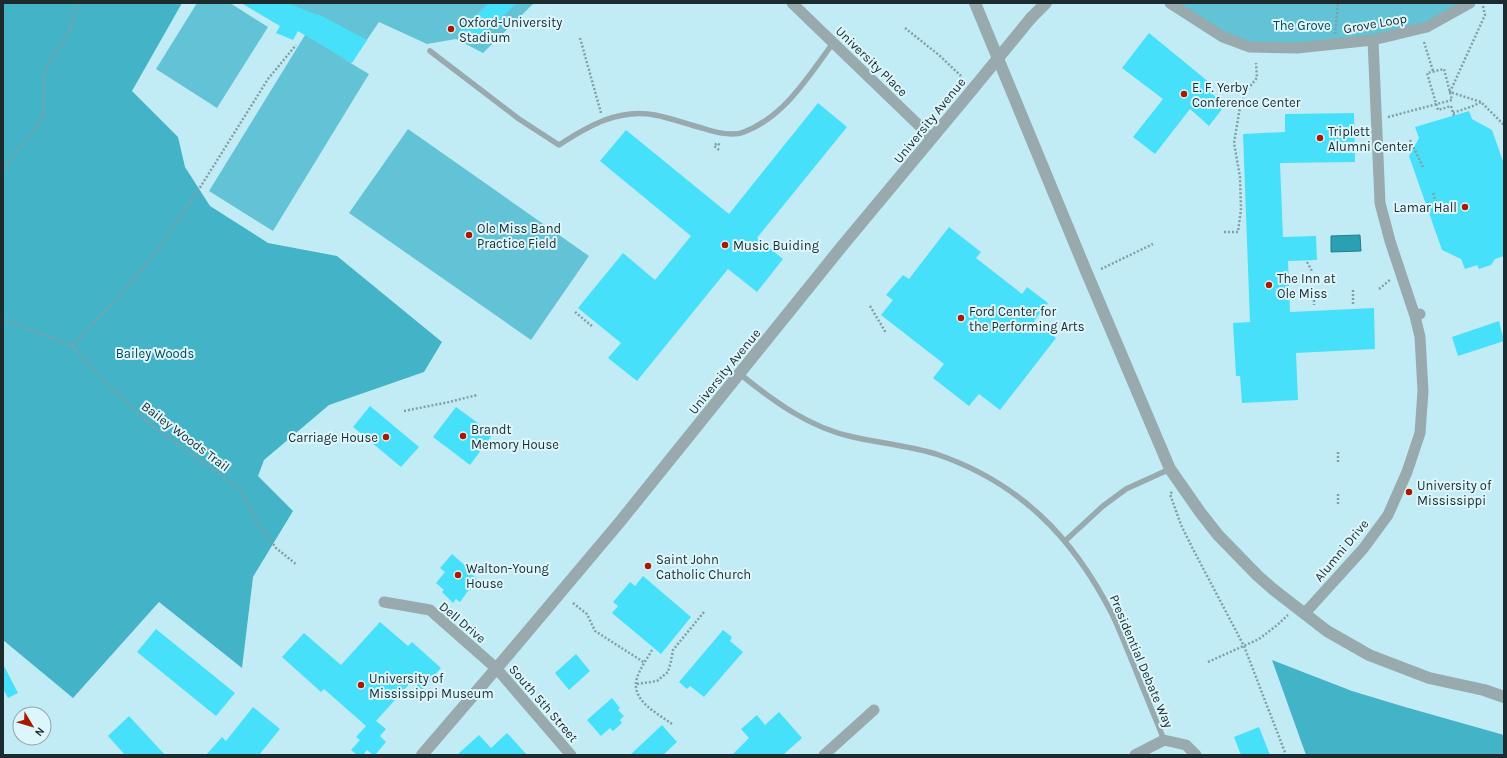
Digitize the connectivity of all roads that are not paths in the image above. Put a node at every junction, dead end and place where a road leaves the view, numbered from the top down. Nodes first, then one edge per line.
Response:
1 (792, 3) edge
2 (975, 3) edge
3 (1046, 3) edge
4 (1170, 3) edge
5 (1470, 3) edge
6 (1373, 40) junction
7 (833, 43) junction
8 (430, 51) dead end
9 (932, 138) junction
10 (740, 374) junction
11 (1170, 469) junction
12 (1065, 541) junction
13 (384, 602) dead end
14 (1305, 613) junction
15 (496, 668) junction
16 (1504, 697) edge
17 (874, 710) dead end
18 (1164, 740) junction
19 (1136, 754) edge
20 (422, 755) edge
21 (571, 755) edge
22 (824, 755) edge
23 (1196, 755) edge

1 - 7 street, University Place
2 - 11 street
3 - 9 street, University Avenue, bridge
4 - 6 street, Grove Loop
5 - 6 street, Grove Loop
6 - 14 street, Alumni Drive
7 - 8 lane
7 - 9 street, University Place
9 - 10 street, University Avenue
10 - 12 lane, Presidential Debate Way
10 - 15 street, University Avenue
11 - 12 lane
11 - 14 street
12 - 18 lane, Presidential Debate Way
13 - 15 street, Dell Drive
14 - 16 street
15 - 20 street, University Avenue
15 - 21 street, South 5th Street
17 - 22 street
18 - 19 street
18 - 23 street

